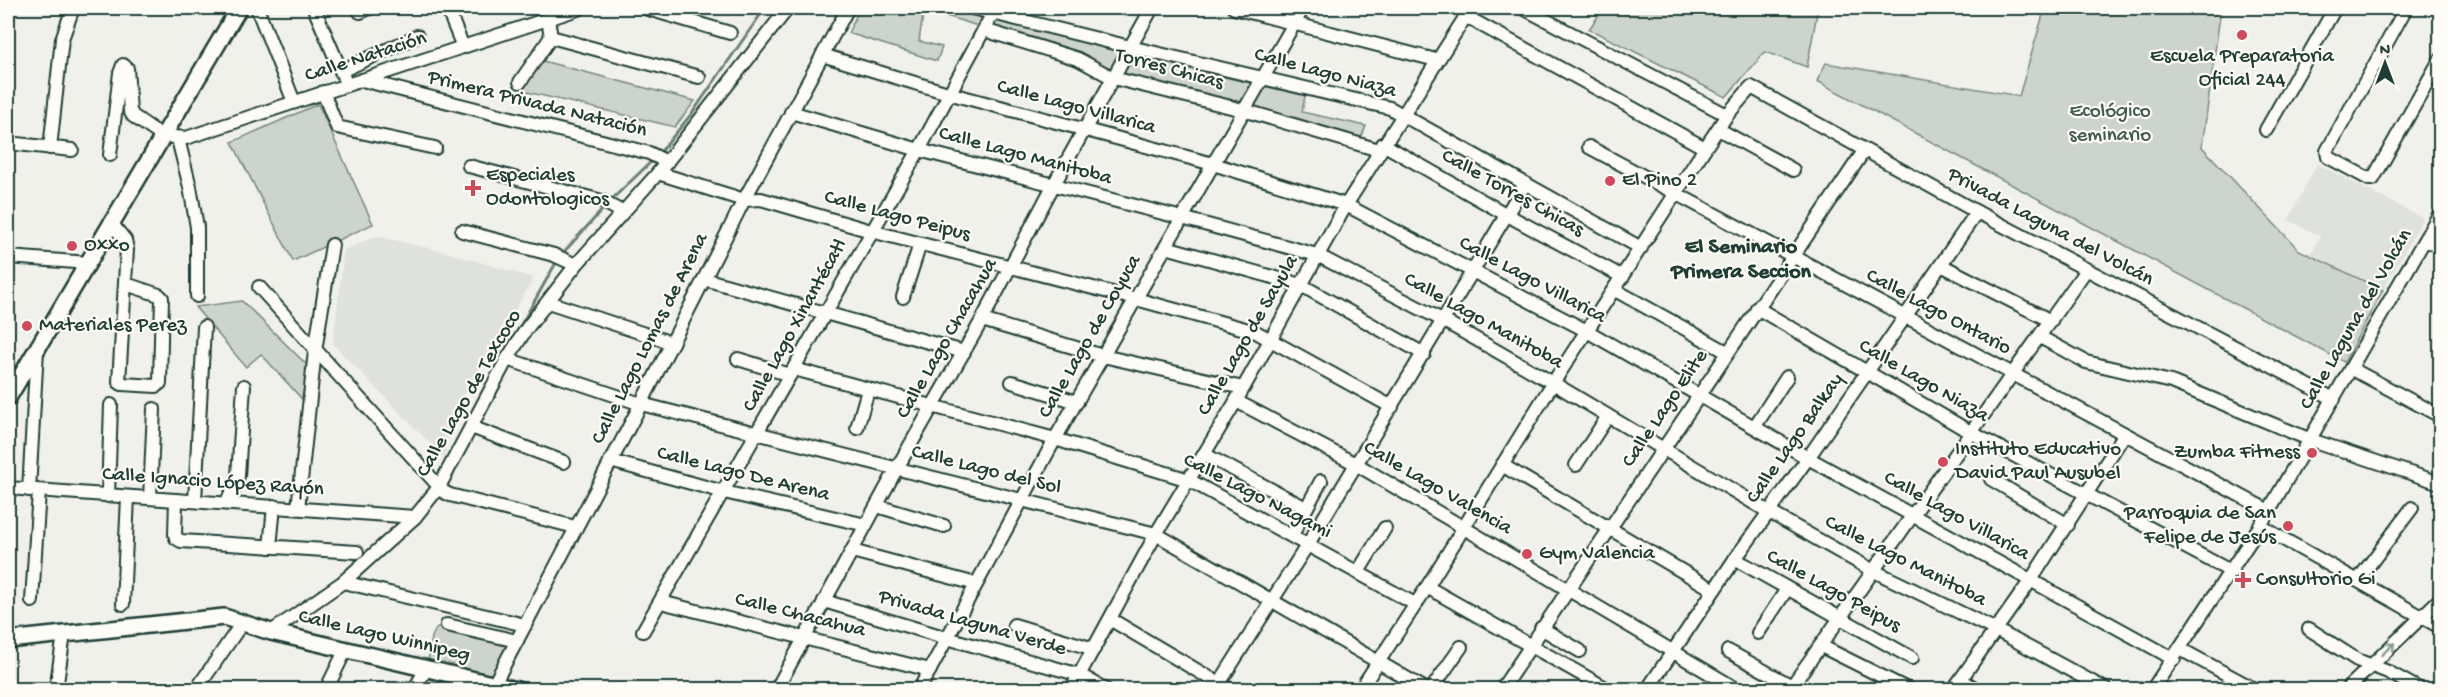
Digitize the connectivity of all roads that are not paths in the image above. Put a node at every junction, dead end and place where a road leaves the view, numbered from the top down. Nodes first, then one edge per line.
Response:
1 (73, 8) edge
2 (239, 8) edge
3 (257, 8) edge
4 (314, 8) edge
5 (447, 8) edge
6 (581, 8) edge
7 (645, 8) edge
8 (788, 8) edge
9 (848, 8) edge
10 (972, 8) edge
11 (1152, 8) edge
12 (1236, 8) edge
13 (1303, 8) edge
14 (1523, 8) edge
15 (2335, 8) edge
16 (2406, 8) edge
17 (994, 11) edge
18 (1468, 12) edge
19 (548, 19) junction
20 (1293, 24) junction
21 (984, 30) junction
22 (730, 33) dead end
23 (417, 36) dead end
24 (552, 37) junction
25 (463, 47) junction
26 (1130, 47) junction
27 (822, 55) junction
28 (1436, 60) junction
29 (2440, 60) edge
30 (341, 70) junction
31 (699, 77) dead end
32 (1263, 77) junction
33 (1113, 78) junction
34 (361, 80) junction
35 (520, 82) dead end
36 (346, 84) junction
37 (323, 92) junction
38 (948, 93) junction
39 (294, 102) junction
40 (1243, 110) junction
41 (791, 112) junction
42 (1402, 114) junction
43 (1726, 115) junction
44 (1718, 129) junction
45 (2266, 130) dead end
46 (1083, 131) junction
47 (162, 136) junction
48 (178, 139) junction
49 (8, 143) edge
50 (1381, 147) junction
51 (1589, 147) dead end
52 (50, 148) junction
53 (435, 148) dead end
54 (1705, 148) junction
55 (72, 150) dead end
56 (919, 150) junction
57 (1864, 151) junction
58 (110, 155) dead end
59 (661, 158) junction
60 (1214, 164) junction
61 (469, 166) dead end
62 (1793, 170) dead end
63 (658, 173) junction
64 (1525, 184) junction
65 (1053, 186) junction
66 (1676, 193) junction
67 (744, 200) junction
68 (1346, 205) junction
69 (613, 206) junction
70 (1977, 212) junction
71 (2440, 213) edge
72 (1507, 214) junction
73 (1182, 218) junction
74 (112, 224) junction
75 (462, 231) dead end
76 (871, 231) junction
77 (2424, 241) junction
78 (920, 244) junction
79 (2440, 244) edge
80 (332, 245) dead end
81 (1166, 247) junction
82 (1641, 248) junction
83 (1317, 255) junction
84 (8, 257) edge
85 (1791, 257) junction
86 (89, 263) junction
87 (573, 264) junction
88 (1941, 265) junction
89 (1012, 267) junction
90 (2086, 270) junction
91 (1473, 272) junction
92 (1623, 277) junction
93 (704, 279) junction
94 (126, 284) junction
95 (1301, 285) junction
96 (259, 287) dead end
97 (1615, 290) junction
98 (197, 296) dead end
99 (903, 297) dead end
100 (1136, 299) junction
101 (548, 302) junction
102 (1757, 308) junction
103 (825, 314) junction
104 (1905, 316) junction
105 (982, 320) junction
106 (1444, 321) junction
107 (2051, 321) junction
108 (204, 327) dead end
109 (1587, 331) junction
110 (2040, 337) junction
111 (1271, 338) junction
112 (672, 343) junction
113 (38, 347) junction
114 (315, 351) junction
115 (964, 351) junction
116 (1727, 352) junction
117 (1424, 354) junction
118 (1103, 356) junction
119 (738, 358) dead end
120 (507, 359) junction
121 (2352, 369) junction
122 (792, 372) junction
123 (1866, 373) junction
124 (2013, 375) junction
125 (1787, 377) dead end
126 (1012, 382) dead end
127 (1553, 383) junction
128 (244, 386) dead end
129 (1243, 388) junction
130 (868, 390) junction
131 (1700, 395) junction
132 (8, 399) edge
133 (2334, 399) junction
134 (1236, 401) junction
135 (1077, 402) junction
136 (641, 404) junction
137 (111, 405) dead end
138 (932, 407) junction
139 (1392, 407) junction
140 (154, 409) dead end
141 (1608, 416) junction
142 (2440, 416) edge
143 (1755, 426) junction
144 (471, 427) junction
145 (857, 428) dead end
146 (1972, 433) junction
147 (757, 434) junction
148 (2124, 435) junction
149 (1055, 440) junction
150 (2311, 440) junction
151 (1663, 449) junction
152 (1204, 454) junction
153 (1808, 458) junction
154 (610, 461) junction
155 (564, 462) dead end
156 (1356, 464) junction
157 (1503, 465) junction
158 (1576, 465) dead end
159 (897, 468) junction
160 (1991, 479) dead end
161 (1189, 480) junction
162 (1321, 481) dead end
163 (2440, 483) edge
164 (439, 487) junction
165 (8, 488) edge
166 (34, 490) junction
167 (724, 492) junction
168 (2087, 495) junction
169 (108, 496) junction
170 (128, 497) junction
171 (150, 498) junction
172 (176, 500) junction
173 (1022, 500) junction
174 (195, 501) junction
175 (226, 503) junction
176 (274, 506) junction
177 (877, 506) junction
178 (298, 508) junction
179 (1306, 508) junction
180 (2412, 508) dead end
181 (2269, 511) junction
182 (1769, 512) junction
183 (1912, 516) junction
184 (415, 518) junction
185 (866, 525) junction
186 (2068, 525) junction
187 (944, 526) dead end
188 (2260, 526) junction
189 (575, 527) junction
190 (1385, 528) dead end
191 (1463, 528) junction
192 (1608, 528) junction
193 (1156, 534) junction
194 (1292, 535) junction
195 (1308, 544) junction
196 (270, 547) junction
197 (852, 551) junction
198 (357, 552) dead end
199 (1735, 559) junction
200 (1872, 570) junction
201 (1358, 572) junction
202 (2232, 572) junction
203 (2031, 580) junction
204 (2358, 580) junction
205 (344, 582) junction
206 (976, 584) junction
207 (1427, 587) junction
208 (1569, 587) junction
209 (1787, 589) junction
210 (1714, 590) junction
211 (2440, 599) edge
212 (1272, 600) junction
213 (32, 601) dead end
214 (824, 601) junction
215 (661, 602) junction
216 (123, 604) dead end
217 (1415, 604) junction
218 (2422, 617) junction
219 (1841, 618) junction
220 (1110, 619) junction
221 (242, 623) junction
222 (447, 625) dead end
223 (525, 625) junction
224 (1014, 625) dead end
225 (2440, 627) edge
226 (1541, 628) junction
227 (2309, 629) dead end
228 (1996, 630) junction
229 (643, 631) dead end
230 (271, 632) junction
231 (1758, 633) dead end
232 (64, 634) junction
233 (806, 637) junction
234 (947, 638) junction
235 (8, 640) edge
236 (517, 641) junction
237 (1529, 646) junction
238 (1821, 646) junction
239 (1461, 647) dead end
240 (346, 649) junction
241 (1094, 649) junction
242 (1580, 651) dead end
243 (1672, 651) junction
244 (1728, 651) dead end
245 (2177, 654) junction
246 (1912, 658) dead end
247 (1379, 661) junction
248 (2371, 666) junction
249 (426, 669) junction
250 (930, 670) junction
251 (1080, 675) junction
252 (1957, 685) edge
253 (492, 687) edge
254 (1221, 687) edge
255 (1791, 688) edge
256 (56, 690) edge
257 (196, 690) edge
258 (326, 690) edge
259 (414, 690) edge
260 (517, 690) edge
261 (776, 690) edge
262 (919, 690) edge
263 (1071, 690) edge
264 (1106, 690) edge
265 (1360, 690) edge
266 (1429, 690) edge
267 (1501, 690) edge
268 (1609, 690) edge
269 (1647, 690) edge
270 (1738, 690) edge
271 (1908, 690) edge
272 (1978, 690) edge
273 (2107, 690) edge
274 (2152, 690) edge
275 (2256, 690) edge
276 (2346, 690) edge
277 (2421, 690) edge

1 - 52 street
2 - 47 main road
3 - 39 street
4 - 30 street
5 - 25 street
6 - 19 street, Calle Natación
7 - 22 street
8 - 59 street, Calle Lago de Texcoco
9 - 27 street, Calle Lago Lomas de Arena
10 - 17 street, Calle Lago Niaza
11 - 26 street, Calle Lago Chacahua
12 - 20 street
13 - 20 street, Calle Lago de Coyuca
14 - 43 street
15 - 45 street
16 - 29 street
17 - 21 street, Calle Lago Xinantécatl
17 - 26 street, Calle Lago Niaza
18 - 28 street, Calle Lago de Sayula
18 - 54 street
19 - 24 street
19 - 25 street, Calle Natación
20 - 28 street
20 - 32 street, Calle Lago de Coyuca
21 - 33 street, Torres Chicas
21 - 38 street, Calle Lago Xinantécatl
23 - 30 street
24 - 31 street
24 - 35 street
25 - 34 street, Calle Natación
26 - 32 street, Calle Lago Niaza
26 - 33 street, Calle Lago Chacahua
27 - 38 street, Calle Lago Villarica
27 - 41 street, Calle Lago Lomas de Arena
28 - 42 street, Calle Lago de Sayula
30 - 36 street
32 - 40 street, Calle Lago de Coyuca
32 - 42 street, Calle Lago Niaza
33 - 40 street, Torres Chicas
33 - 46 street, Calle Lago Chacahua
34 - 36 street, Calle Natación
34 - 59 street, Primera Privada Natación
36 - 37 street, Calle Natación
37 - 39 street, Calle Natación
37 - 53 street
38 - 46 street, Calle Lago Villarica
38 - 56 street, Calle Lago Xinantécatl
39 - 48 street, Calle Natación
40 - 50 street, Calle Torres Chicas
40 - 60 street, Calle Lago de Coyuca
41 - 56 street, Calle Lago Manitoba
41 - 67 street, Calle Lago Lomas de Arena
42 - 50 street, Calle Lago de Sayula
42 - 64 street, Calle Lago Niaza
43 - 44 street
43 - 57 street, Privada Laguna del Volcán
44 - 54 street
44 - 62 street
46 - 60 street, Calle Lago Villarica
46 - 65 street, Calle Lago Chacahua
47 - 48 street, Calle Natación
47 - 58 street
47 - 74 main road
48 - 98 street
49 - 52 street
50 - 68 street, Calle Lago de Sayula
50 - 72 street, Calle Torres Chicas
51 - 66 street, Calle Lago Ontario
52 - 55 street
54 - 66 street
56 - 65 street, Calle Lago Manitoba
56 - 76 street, Calle Lago Xinantécatl
57 - 70 street, Privada Laguna del Volcán
57 - 85 street, Calle Lago Elite
59 - 63 street, Calle Lago de Texcoco
60 - 68 street, Calle Lago Villarica
60 - 73 street, Calle Lago de Coyuca
61 - 69 street
63 - 67 street, Calle Lago Peipus
63 - 69 street, Calle Lago de Texcoco
64 - 72 street
64 - 82 street, Calle Lago Niaza
65 - 73 street, Calle Lago Manitoba
65 - 89 street, Calle Lago Chacahua
66 - 82 street
66 - 85 street, Calle Lago Ontario
67 - 76 street, Calle Lago Peipus
67 - 93 street, Calle Lago Lomas de Arena
68 - 83 street, Calle Lago de Sayula
68 - 91 street, Calle Lago Villarica
69 - 87 street, Calle Lago de Texcoco
70 - 88 street, Calle Lago Balkay
70 - 90 street, Privada Laguna del Volcán
71 - 77 street, Calle Laguna del Volcán
72 - 91 street
72 - 92 street, Calle Torres Chicas
73 - 81 street, Calle Lago de Coyuca
73 - 83 street, Calle Lago Manitoba
74 - 86 main road
74 - 94 street
75 - 87 street
76 - 78 street, Calle Lago Peipus
76 - 103 street, Calle Lago Xinantécatl
77 - 79 street
77 - 121 street, Calle Laguna del Volcán
78 - 89 street, Calle Lago Peipus
78 - 99 street
80 - 114 street
81 - 95 street
81 - 100 street, Calle Lago de Coyuca
82 - 92 street
83 - 95 street, Calle Lago de Sayula
83 - 106 street, Calle Lago Manitoba
84 - 86 street
85 - 102 street, Calle Lago Elite
85 - 104 street, Calle Lago Ontario
86 - 113 main road
87 - 101 street, Calle Lago de Texcoco
88 - 104 street, Calle Lago Balkay
88 - 107 street
89 - 100 street, Calle Lago Peipus
89 - 105 street, Calle Lago Chacahua
90 - 107 street
90 - 133 street, Privada Laguna del Volcán
91 - 106 street
91 - 109 street, Calle Lago Villarica
92 - 97 street
93 - 103 street
93 - 112 street, Calle Lago Lomas de Arena
94 - 94 street
95 - 111 street, Calle Lago de Sayula
95 - 117 street
96 - 114 street
97 - 109 street
97 - 116 street
100 - 111 street, Calle Lago Peipus
100 - 118 street, Calle Lago de Coyuca
101 - 112 street
101 - 120 street, Calle Lago de Texcoco
102 - 116 street, Calle Lago Elite
102 - 123 street, Calle Lago Niaza
103 - 115 street
103 - 122 street, Calle Lago Xinantécatl
104 - 123 street, Calle Lago Balkay
104 - 124 street, Calle Lago Ontario
105 - 115 street, Calle Lago Chacahua
105 - 118 street
106 - 117 street
106 - 127 street, Calle Lago Manitoba
107 - 110 street
108 - 174 street
109 - 127 street
109 - 131 street, Calle Lago Villarica
110 - 124 street
110 - 150 street
111 - 129 street, Calle Lago de Sayula
111 - 139 street, Calle Lago Peipus
112 - 136 street, Calle Lago Lomas de Arena
113 - 132 main road
113 - 166 street
114 - 164 street
114 - 178 street
115 - 138 street, Calle Lago Chacahua
116 - 131 street, Calle Lago Elite
117 - 139 street
118 - 129 street
118 - 135 street, Calle Lago de Coyuca
119 - 122 street, Calle Lago Nagami
120 - 136 street, Calle Lago del Sol
120 - 144 street, Calle Lago de Texcoco
121 - 133 street, Calle Laguna del Volcán
121 - 142 street
122 - 130 street, Calle Lago Nagami
122 - 147 street, Calle Lago Xinantécatl
123 - 146 street, Calle Lago Niaza
123 - 153 street, Calle Lago Balkay
124 - 146 street
124 - 148 street, Calle Lago Ontario
125 - 143 street
126 - 135 street
127 - 141 street, Calle Lago Manitoba
127 - 157 street
128 - 175 street
129 - 134 street, Calle Lago de Sayula
130 - 138 street, Calle Lago Nagami
130 - 145 street
131 - 143 street, Calle Lago Villarica
131 - 151 street, Calle Lago Elite
133 - 150 street, Calle Laguna del Volcán
134 - 152 street, Calle Lago de Sayula
134 - 156 street, Calle Lago Valencia
135 - 149 street, Calle Lago de Coyuca
136 - 147 street, Calle Lago del Sol
136 - 154 street, Calle Lago Lomas de Arena
137 - 169 street
138 - 149 street, Calle Lago Nagami
138 - 159 street, Calle Lago Chacahua
139 - 156 street
140 - 171 street
141 - 151 street, Calle Lago Manitoba
141 - 158 street
143 - 153 street, Calle Lago Villarica
144 - 155 street
144 - 164 street, Calle Lago de Texcoco
146 - 168 street, Calle Lago Niaza
146 - 183 street
147 - 159 street, Calle Lago del Sol
147 - 167 street, Calle Lago Xinantécatl
148 - 168 street
148 - 181 street, Calle Lago Ontario
149 - 161 street, Calle Lago Nagami
149 - 173 street, Calle Lago de Coyuca
150 - 163 street
150 - 181 street, Calle Laguna del Volcán
151 - 182 street, Calle Lago Manitoba
151 - 192 street, Calle Lago Elite
152 - 161 street, Calle Lago de Sayula
152 - 179 street
153 - 182 street, Calle Lago Balkay
153 - 183 street, Calle Lago Villarica
154 - 167 street, Calle Lago De Arena
154 - 189 street, Calle Lago Lomas de Arena
156 - 191 street, Calle Lago Valencia
156 - 195 street
157 - 191 street
157 - 192 street
159 - 173 street, Calle Lago del Sol
159 - 177 street, Calle Lago Chacahua
160 - 186 street
161 - 193 street, Calle Lago de Sayula
161 - 194 street, Calle Lago Nagami
162 - 179 street
164 - 184 street, Calle Lago de Texcoco
164 - 189 street
165 - 166 street, Calle Ignacio López Rayón
166 - 169 street, Calle Ignacio López Rayón
166 - 213 street
167 - 185 street, Calle Lago De Arena
167 - 215 street, Calle Lago Xinantécatl
168 - 186 street
168 - 202 street, Calle Lago Niaza
169 - 170 street, Calle Ignacio López Rayón
170 - 171 street, Calle Ignacio López Rayón
170 - 216 street
171 - 172 street, Calle Ignacio López Rayón
172 - 174 street, Calle Ignacio López Rayón
172 - 196 street
173 - 193 street, Calle Lago del Sol
173 - 206 street, Calle Lago de Coyuca
174 - 175 street, Calle Ignacio López Rayón
175 - 176 street, Calle Ignacio López Rayón
176 - 178 street, Calle Ignacio López Rayón
176 - 196 street
177 - 185 street, Calle Lago Chacahua
177 - 187 street
178 - 184 street, Calle Ignacio López Rayón
179 - 194 street
180 - 204 street
181 - 188 street, Calle Laguna del Volcán
182 - 199 street, Calle Lago Balkay
182 - 200 street, Calle Lago Manitoba
183 - 200 street
183 - 203 street, Calle Lago Villarica
184 - 205 street, Calle Lago de Texcoco
185 - 197 street, Calle Lago Chacahua
186 - 203 street
188 - 202 street, Calle Laguna del Volcán
188 - 204 street
189 - 223 street, Calle Lago Lomas de Arena
190 - 201 street
191 - 207 street
191 - 208 street, Calle Lago Valencia
192 - 208 street, Calle Lago Elite
192 - 210 street
193 - 212 street, Calle Lago del Sol
193 - 220 street, Calle Lago de Sayula
194 - 195 street, Calle Lago Nagami
195 - 201 street, Calle Lago Nagami
195 - 212 street
196 - 198 street
197 - 206 street
197 - 214 street, Calle Lago Chacahua
199 - 209 street, Calle Lago Peipus
199 - 210 street, Calle Lago Balkay
200 - 219 street
200 - 228 street, Calle Lago Manitoba
201 - 217 street, Calle Lago Nagami
202 - 245 street, Calle Laguna del Volcán
203 - 228 street
203 - 245 street, Calle Lago Villarica
204 - 218 street
205 - 223 street
205 - 230 street, Calle Lago de Texcoco
206 - 234 street, Calle Lago de Coyuca
207 - 217 street
207 - 237 street
208 - 226 street, Calle Lago Elite
208 - 243 street, Calle Lago Valencia
209 - 219 street, Calle Lago Peipus
209 - 231 street
210 - 243 street, Calle Lago Balkay
211 - 218 street
212 - 247 street, Calle Lago del Sol
212 - 254 street
214 - 233 street, Calle Lago Chacahua
214 - 234 street, Privada Laguna Verde
215 - 229 street, Calle Lago Xinantécatl
215 - 233 street, Calle Chacahua
217 - 247 street
218 - 225 street
248 -> 218 street
219 - 238 street
219 - 246 street, Calle Lago Peipus
220 - 241 street, Calle Lago de Sayula
220 - 254 street
221 - 230 main road, Calle Lago Winnipeg
221 - 232 main road, Calle Lago Winnipeg
221 - 257 street
222 - 236 street
223 - 236 street, Calle Lago Lomas de Arena
224 - 241 street
226 - 237 street, Calle Lago Elite
226 - 242 street
227 - 248 street
228 - 252 street
228 - 273 street, Calle Lago Manitoba
230 - 240 main road, Calle Lago Winnipeg
232 - 235 main road, Calle Lago Winnipeg
232 - 256 street
233 - 250 street, Calle Chacahua
233 - 261 street, Calle Lago Chacahua
234 - 250 street, Calle Lago de Coyuca
234 - 251 street, Privada Laguna Verde
236 - 253 street, Calle Lago Lomas de Arena
237 - 267 street, Calle Lago Elite
237 - 268 street
238 - 255 street
238 - 271 street
239 - 266 street
240 - 249 main road, Calle Lago Winnipeg
240 - 258 street
241 - 251 street, Calle Lago de Sayula
243 - 269 street, Calle Lago Balkay
243 - 270 street, Calle Lago Valencia
244 - 255 street
245 - 274 street, Calle Laguna del Volcán
245 - 275 street, Calle Lago Villarica
247 - 265 street
247 - 266 street, Calle Lago del Sol
248 - 276 street
248 - 277 street
249 - 253 main road, Calle Lago Winnipeg
249 - 259 street
250 - 262 street, Calle Lago de Coyuca
251 - 263 street, Calle Lago de Sayula
251 - 264 street, Privada Laguna Verde
252 - 272 street
253 - 260 main road, Calle Lago Winnipeg

